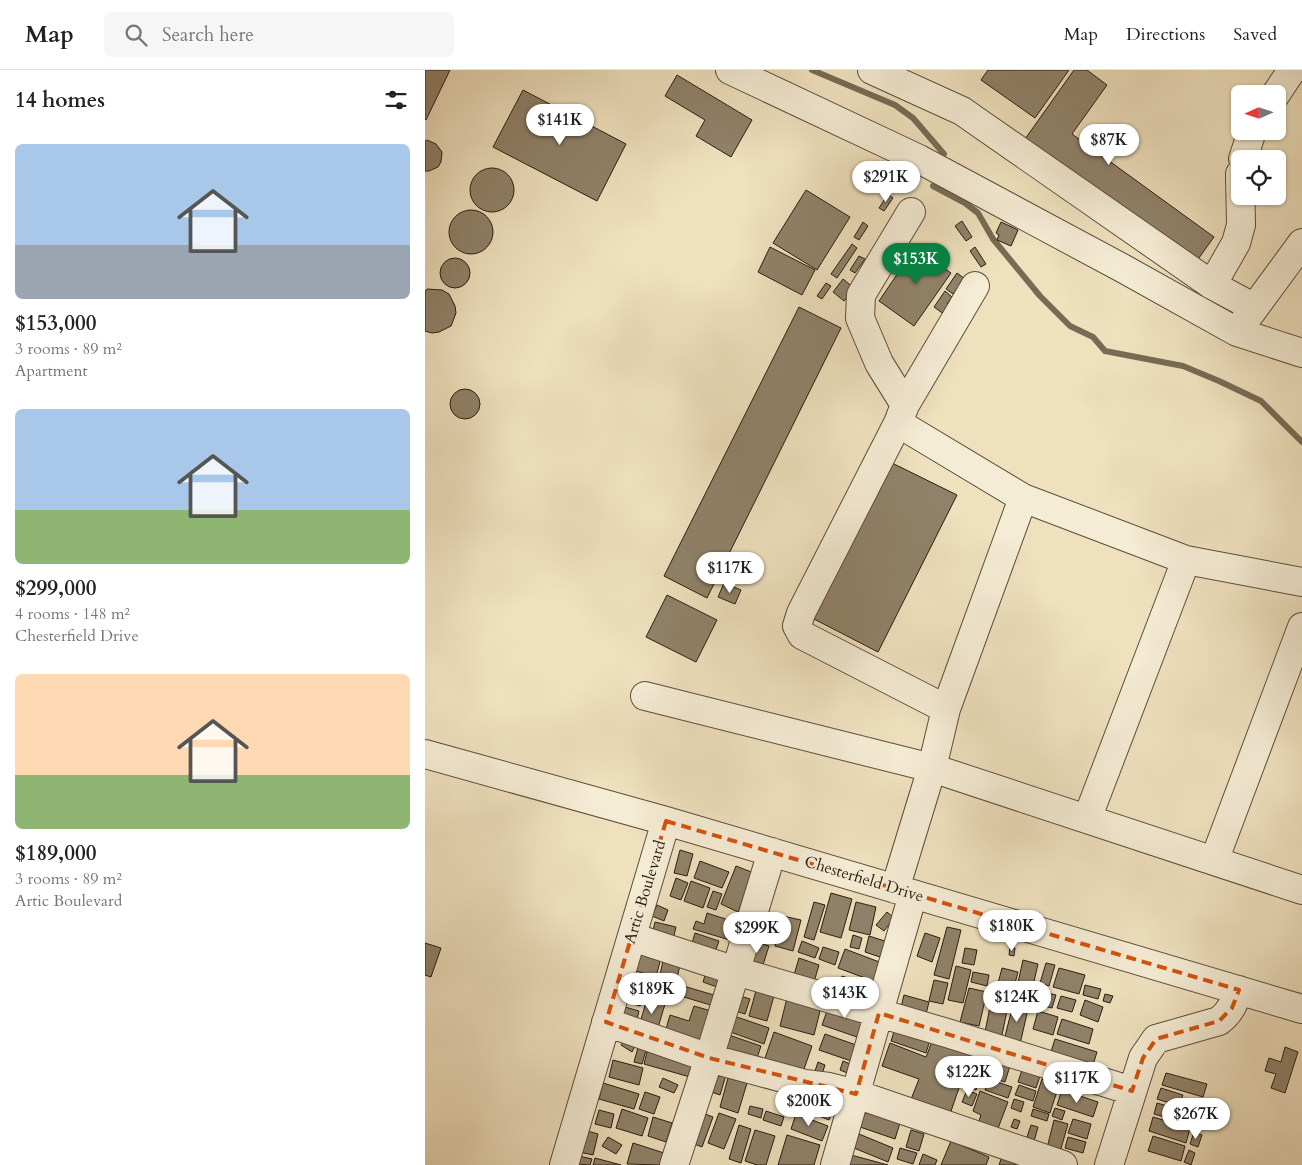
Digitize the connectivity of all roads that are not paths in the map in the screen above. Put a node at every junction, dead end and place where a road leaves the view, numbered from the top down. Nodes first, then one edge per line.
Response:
1 (729, 70) edge
2 (871, 70) edge
3 (1292, 70) edge
4 (1282, 85) edge
5 (1241, 205) edge
6 (911, 212) dead end
7 (1302, 243) edge
8 (1212, 285) junction
9 (975, 286) dead end
10 (1253, 307) junction
11 (1237, 332) junction
12 (1302, 354) edge
13 (901, 414) junction
14 (1023, 498) junction
15 (1186, 560) junction
16 (1302, 582) edge
17 (1302, 628) edge
18 (645, 696) dead end
19 (946, 709) junction
20 (425, 754) edge
21 (932, 768) junction
22 (1087, 818) junction
23 (666, 821) junction
24 (772, 852) junction
25 (1214, 861) junction
26 (1302, 890) edge
27 (904, 891) junction
28 (631, 937) junction
29 (736, 971) junction
30 (1239, 990) junction
31 (1302, 1008) edge
32 (879, 1014) junction
33 (606, 1022) junction
34 (709, 1058) junction
35 (1133, 1091) junction
36 (856, 1094) junction
37 (564, 1165) edge
38 (675, 1165) edge
39 (835, 1165) edge
40 (1063, 1165) edge
41 (1109, 1165) edge

1 - 11 street
2 - 8 street
3 - 4 street
5 - 8 street
6 - 13 street
7 - 10 street
8 - 10 street
9 - 13 street
10 - 11 street
11 - 12 street
13 - 14 street
13 - 19 street
14 - 15 street
14 - 19 street
15 - 16 street
15 - 22 street
17 - 25 street
18 - 21 street
19 - 21 street
20 - 23 street, Chesterfield Drive
21 - 22 street
21 - 27 street
22 - 25 street
23 - 24 street, Chesterfield Drive
23 - 28 street, Artic Boulevard
24 - 27 street, Chesterfield Drive
24 - 29 street
25 - 26 street
27 - 30 street, Chesterfield Drive
27 - 32 street
28 - 29 street
28 - 33 street, Artic Boulevard
29 - 32 street
29 - 34 street
30 - 31 street, Chesterfield Drive
30 - 35 street
32 - 35 street
32 - 36 street
33 - 34 street
33 - 37 street, Artic Boulevard
34 - 36 street
34 - 38 street
35 - 41 street
36 - 39 street
36 - 40 street

